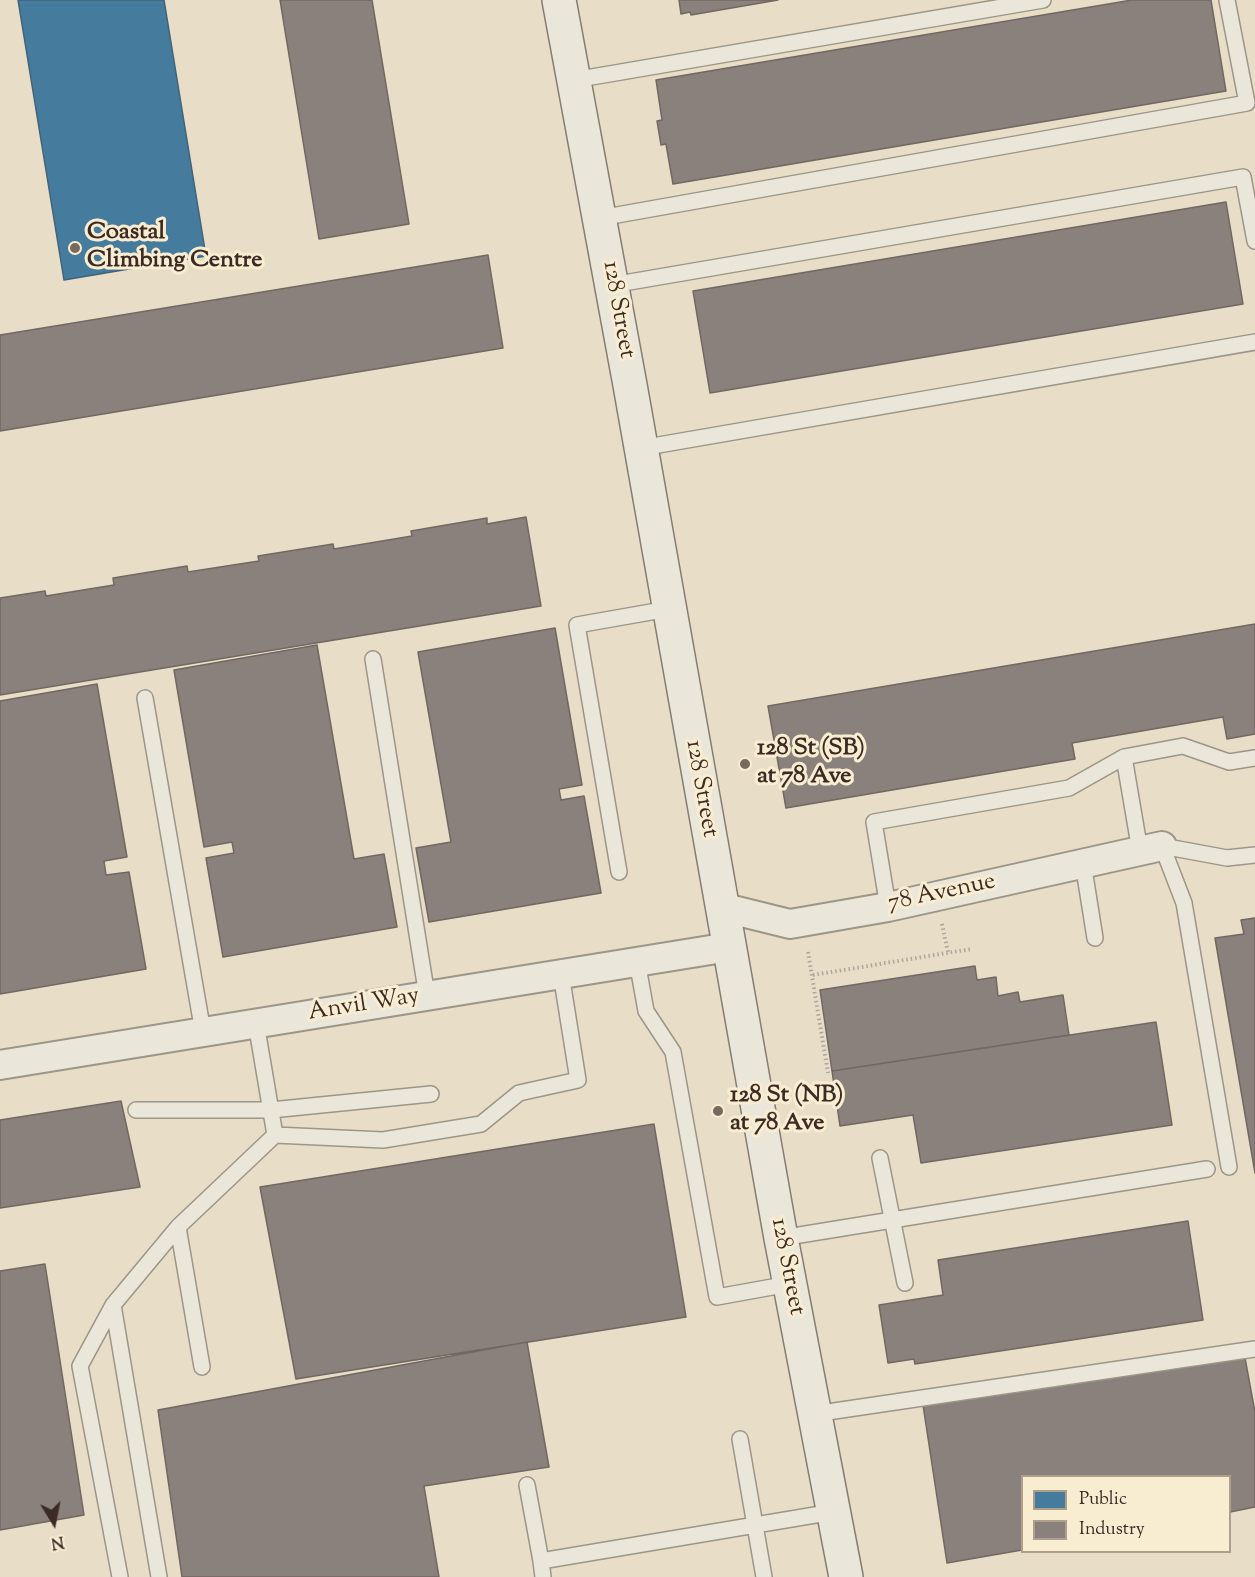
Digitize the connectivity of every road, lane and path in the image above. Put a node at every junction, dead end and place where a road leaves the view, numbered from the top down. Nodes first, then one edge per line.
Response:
1 (559, 0) edge
2 (1043, 0) edge
3 (1227, 0) edge
4 (574, 80) junction
5 (600, 218) junction
6 (1255, 242) edge
7 (612, 285) junction
8 (1255, 342) edge
9 (641, 448) junction
10 (668, 609) junction
11 (373, 659) dead end
12 (145, 698) dead end
13 (1124, 757) junction
14 (1255, 758) edge
15 (1151, 848) junction
16 (1255, 855) edge
17 (1083, 863) junction
18 (619, 872) dead end
19 (721, 907) junction
20 (888, 907) junction
21 (942, 924) dead end
22 (1095, 938) dead end
23 (729, 947) junction
24 (970, 949) dead end
25 (808, 952) dead end
26 (948, 952) junction
27 (637, 962) junction
28 (561, 974) junction
29 (813, 975) junction
30 (427, 996) junction
31 (256, 1023) junction
32 (203, 1032) junction
33 (0, 1065) edge
34 (828, 1073) dead end
35 (431, 1094) dead end
36 (136, 1110) dead end
37 (271, 1110) junction
38 (275, 1135) junction
39 (880, 1158) dead end
40 (1229, 1167) dead end
41 (1207, 1169) dead end
42 (892, 1220) junction
43 (178, 1227) junction
44 (781, 1238) junction
45 (905, 1283) dead end
46 (789, 1284) junction
47 (113, 1305) junction
48 (1255, 1348) edge
49 (202, 1366) dead end
50 (814, 1414) junction
51 (740, 1439) dead end
52 (527, 1485) dead end
53 (833, 1512) junction
54 (755, 1525) junction
55 (541, 1561) junction
56 (120, 1577) edge
57 (159, 1577) edge
58 (543, 1577) edge
59 (764, 1577) edge
60 (846, 1577) edge

1 - 4 main road, 128 Street
2 - 4 lane
3 - 5 lane
4 - 5 main road, 128 Street
5 - 7 main road, 128 Street
6 - 7 lane
7 - 9 main road, 128 Street
8 - 9 lane
9 - 10 main road, 128 Street
10 - 18 lane
10 - 19 main road, 128 Street
11 - 30 lane
12 - 32 lane
13 - 14 lane
13 - 15 lane
13 - 20 lane
15 - 16 lane
15 - 17 street, 78 Avenue
15 - 40 lane
17 - 20 street, 78 Avenue
17 - 22 lane
19 - 20 street, 78 Avenue
19 - 23 main road, 128 Street
21 - 26 path
23 - 27 street, Anvil Way
23 - 44 main road, 128 Street
24 - 26 path
25 - 29 path
26 - 29 path
27 - 28 street, Anvil Way
27 - 46 lane
28 - 30 street, Anvil Way
28 - 38 lane
29 - 34 path
30 - 31 street, Anvil Way
31 - 32 street, Anvil Way
31 - 37 lane
32 - 33 street, Anvil Way
35 - 37 lane
36 - 37 lane
37 - 38 lane
38 - 43 lane
39 - 42 lane
41 - 42 lane
42 - 44 lane
42 - 45 lane
43 - 47 lane
43 - 49 lane
44 - 46 main road, 128 Street
46 - 50 main road, 128 Street
47 - 56 lane
47 - 57 lane
48 - 50 lane
50 - 53 main road, 128 Street
51 - 54 lane
52 - 55 lane
53 - 54 lane
53 - 60 main road, 128 Street
54 - 55 lane
54 - 59 lane
55 - 58 lane

